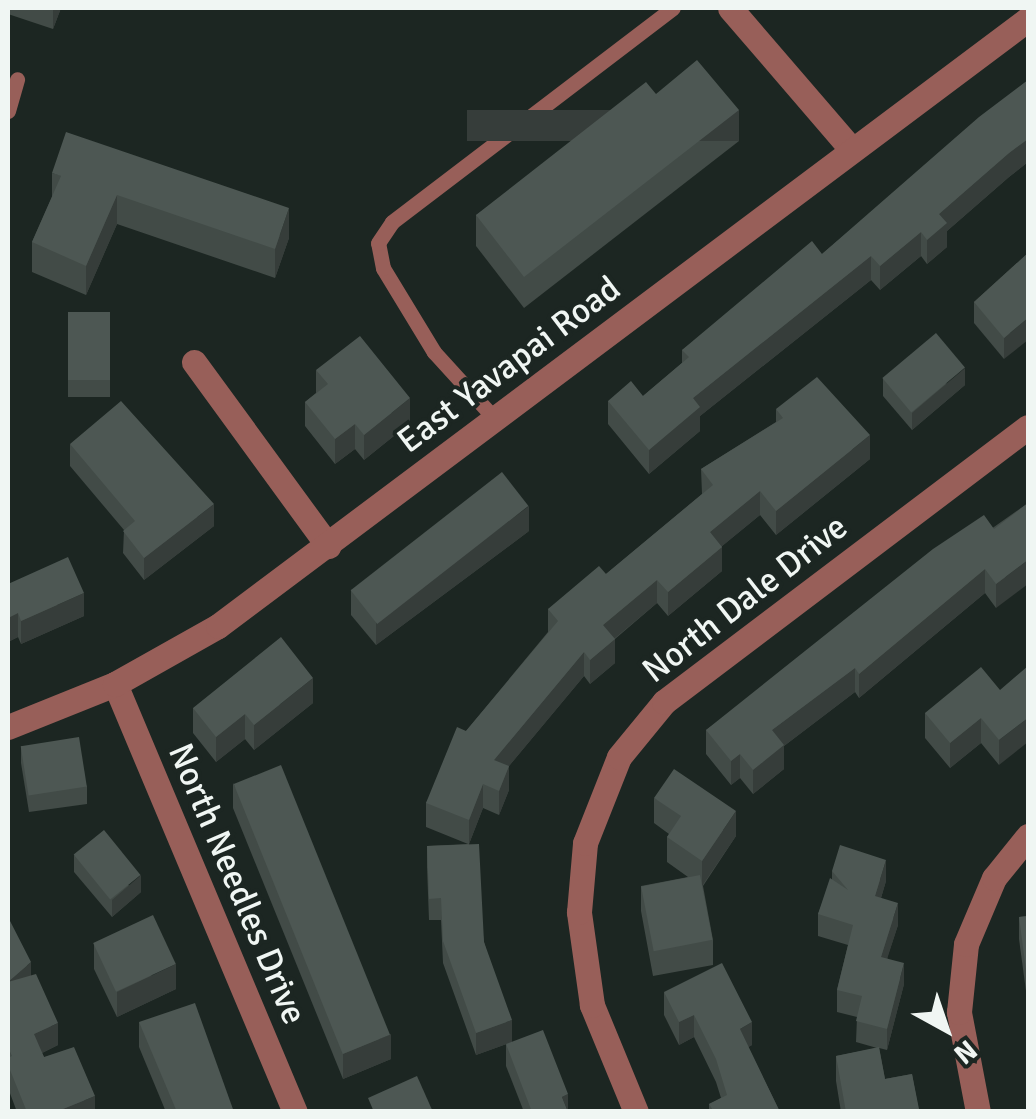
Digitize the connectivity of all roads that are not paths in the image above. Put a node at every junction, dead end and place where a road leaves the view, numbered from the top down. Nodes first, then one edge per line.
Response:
1 (673, 8) edge
2 (730, 8) edge
3 (1028, 18) edge
4 (17, 80) dead end
5 (8, 111) edge
6 (852, 150) junction
7 (194, 362) dead end
8 (495, 419) junction
9 (1028, 427) edge
10 (328, 546) junction
11 (114, 684) junction
12 (8, 726) edge
13 (1028, 836) edge
14 (295, 1112) edge
15 (636, 1112) edge
16 (978, 1112) edge

1 - 8 lane
2 - 6 street
3 - 6 street, East Yavapai Road
4 - 5 lane
6 - 8 street, East Yavapai Road
7 - 10 street
8 - 10 street, East Yavapai Road
9 - 15 street, North Dale Drive
10 - 11 street, East Yavapai Road
11 - 12 street, East Yavapai Road
11 - 14 street, North Needles Drive
13 - 16 street

